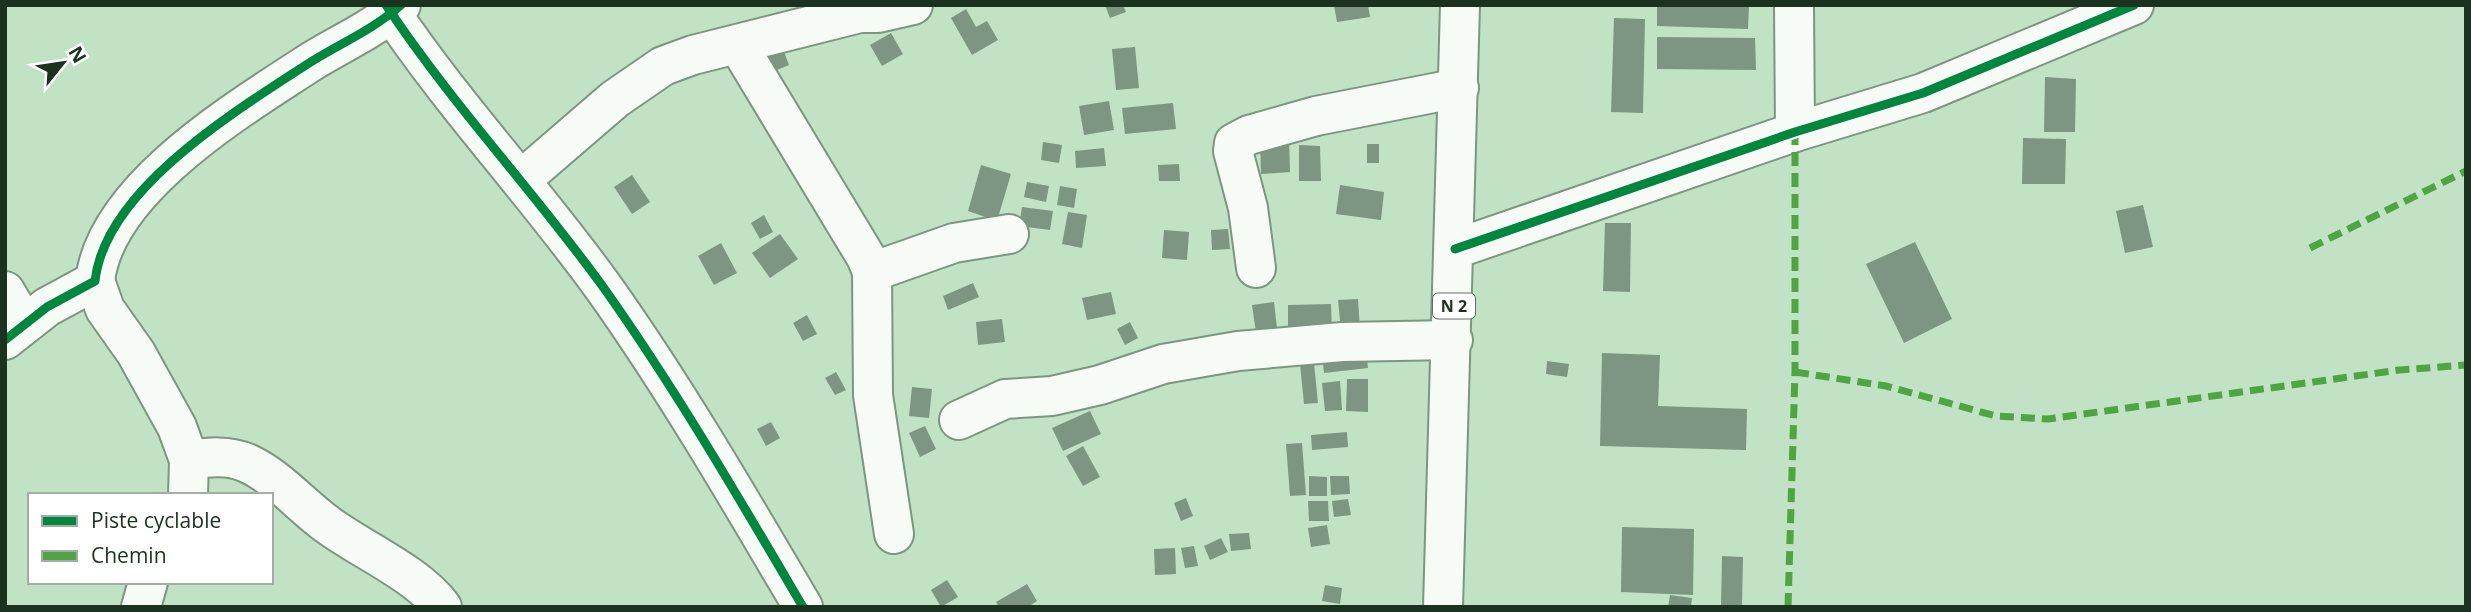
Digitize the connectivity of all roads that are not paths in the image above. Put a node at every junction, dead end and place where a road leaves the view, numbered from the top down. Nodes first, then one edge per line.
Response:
1 (913, 5) edge
2 (1460, 5) edge
3 (1794, 5) edge
4 (2134, 5) edge
5 (393, 8) edge
6 (737, 45) junction
7 (1459, 88) junction
8 (1795, 132) junction
9 (521, 180) junction
10 (1009, 234) dead end
11 (1455, 249) junction
12 (1256, 268) dead end
13 (872, 272) junction
14 (95, 281) junction
15 (12, 318) edge
16 (1453, 340) junction
17 (959, 420) dead end
18 (189, 478) edge
19 (894, 534) dead end
20 (147, 584) edge
21 (141, 607) edge
22 (442, 607) edge
23 (803, 607) edge
24 (1443, 607) edge

1 - 6 street
2 - 7 street, N 2
3 - 8 street
4 - 8 street
5 - 9 street
5 - 14 street
6 - 9 street
6 - 13 street
7 - 11 street, N 2
7 - 12 street
8 - 11 street
9 - 23 street
10 - 13 street
11 - 16 street, N 2
13 - 19 street
14 - 15 street
14 - 18 street
16 - 17 street
16 - 24 street, N 2
18 - 22 street
20 - 21 street

